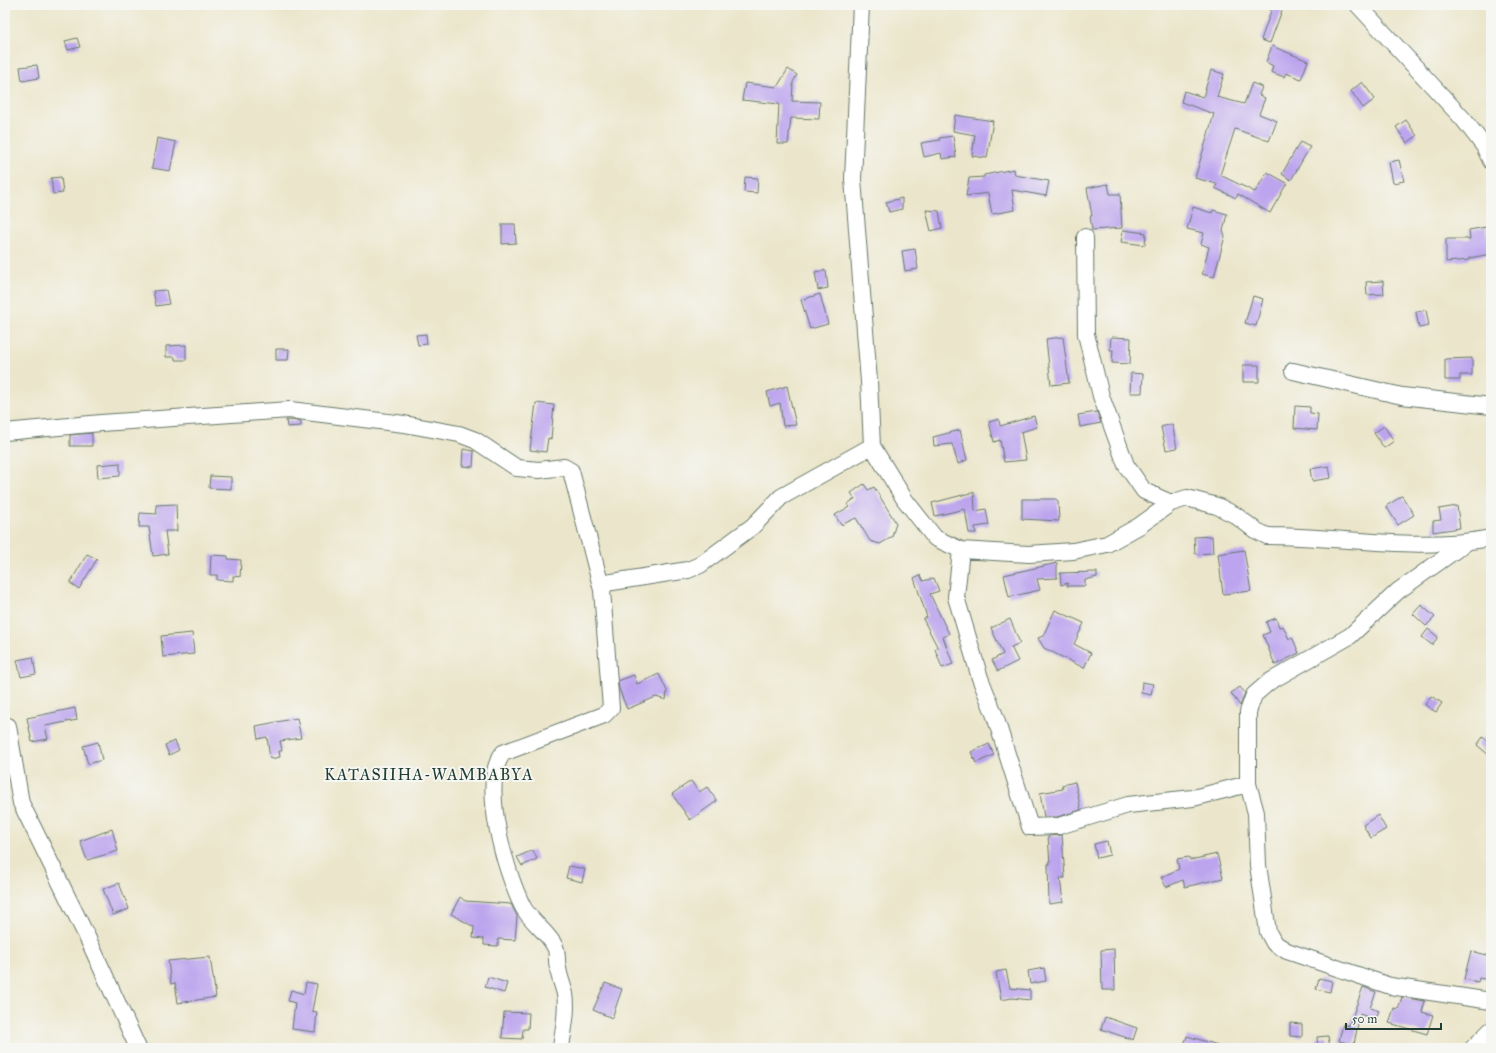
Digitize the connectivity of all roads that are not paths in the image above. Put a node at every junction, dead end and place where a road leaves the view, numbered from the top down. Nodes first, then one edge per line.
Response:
1 (861, 5) edge
2 (1358, 5) edge
3 (1491, 161) edge
4 (1085, 237) dead end
5 (1293, 371) dead end
6 (1491, 406) edge
7 (5, 432) edge
8 (872, 446) junction
9 (1171, 503) junction
10 (1491, 538) edge
11 (1467, 542) junction
12 (961, 550) junction
13 (602, 590) junction
14 (6, 726) edge
15 (1248, 784) junction
16 (1491, 1001) edge
17 (1491, 1030) edge
18 (138, 1048) edge
19 (561, 1048) edge
20 (1473, 1048) edge

1 - 8 street
2 - 3 street
4 - 9 street
5 - 6 street
7 - 13 street
8 - 12 street
8 - 13 street
9 - 11 street
9 - 12 street
10 - 11 street
11 - 15 street
12 - 15 street
13 - 19 street
14 - 18 street
15 - 16 street
17 - 20 street

